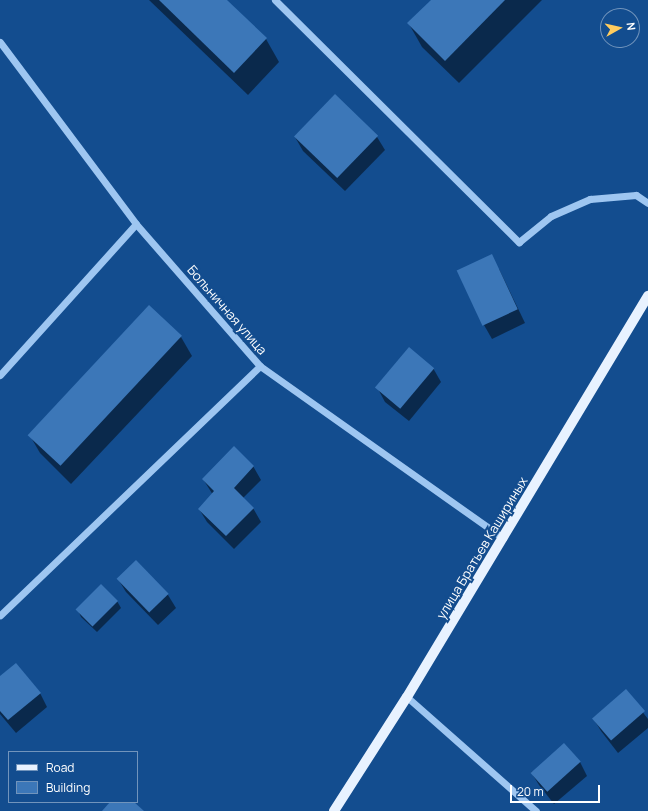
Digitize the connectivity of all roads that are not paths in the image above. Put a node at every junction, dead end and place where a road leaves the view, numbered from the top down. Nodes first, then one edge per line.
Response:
1 (275, 0) edge
2 (0, 42) edge
3 (648, 203) edge
4 (136, 224) junction
5 (648, 296) edge
6 (260, 366) junction
7 (0, 375) edge
8 (503, 538) junction
9 (0, 615) edge
10 (407, 698) junction
11 (334, 811) edge
12 (536, 811) edge

1 - 3 street
2 - 4 street, Больничная улица
4 - 6 street, Больничная улица
4 - 7 street
5 - 8 main road, улица Братьев Кашириных
6 - 8 street
6 - 9 street, Больничная улица
8 - 10 main road, улица Братьев Кашириных
10 - 11 main road, улица Братьев Кашириных
10 - 12 street

